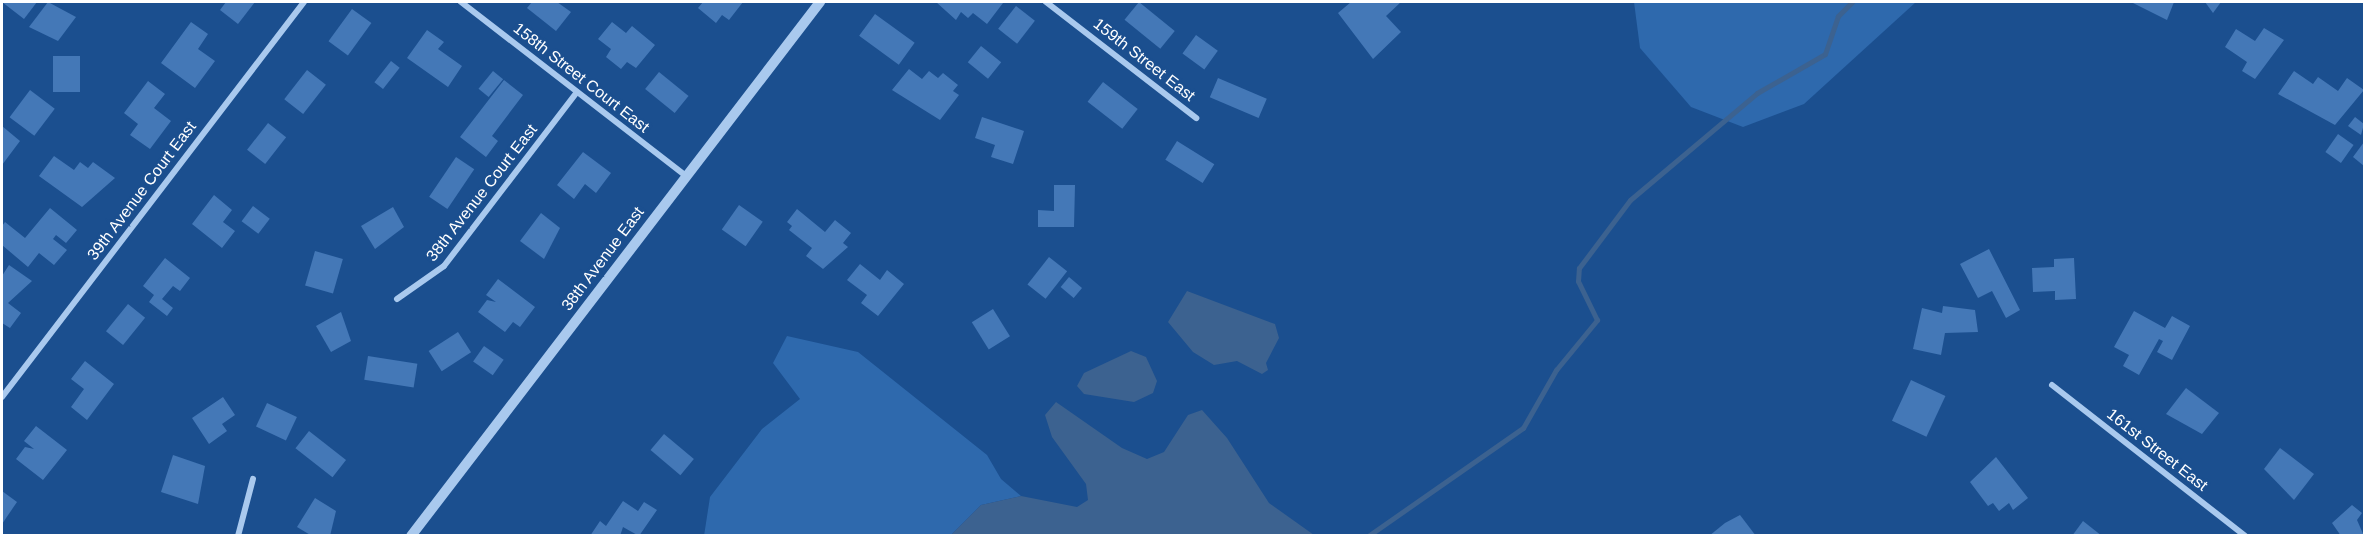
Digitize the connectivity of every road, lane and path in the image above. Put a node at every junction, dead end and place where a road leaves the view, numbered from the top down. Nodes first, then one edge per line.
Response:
1 (304, 2) edge
2 (461, 2) edge
3 (820, 2) edge
4 (1046, 2) edge
5 (470, 4) edge
6 (578, 92) junction
7 (1196, 118) dead end
8 (685, 176) junction
9 (397, 299) dead end
10 (2052, 385) dead end
11 (2, 397) edge
12 (253, 479) dead end
13 (238, 536) edge
14 (411, 536) edge
15 (2245, 536) edge

1 - 11 street, 39th Avenue Court East
2 - 5 street, 158th Street Court East
3 - 8 street, 38th Avenue East
4 - 7 street, 159th Street East
5 - 6 street, 158th Street Court East
6 - 8 street, 158th Street Court East
6 - 9 street, 38th Avenue Court East
8 - 14 street, 38th Avenue East
10 - 15 street, 161st Street East
12 - 13 street

